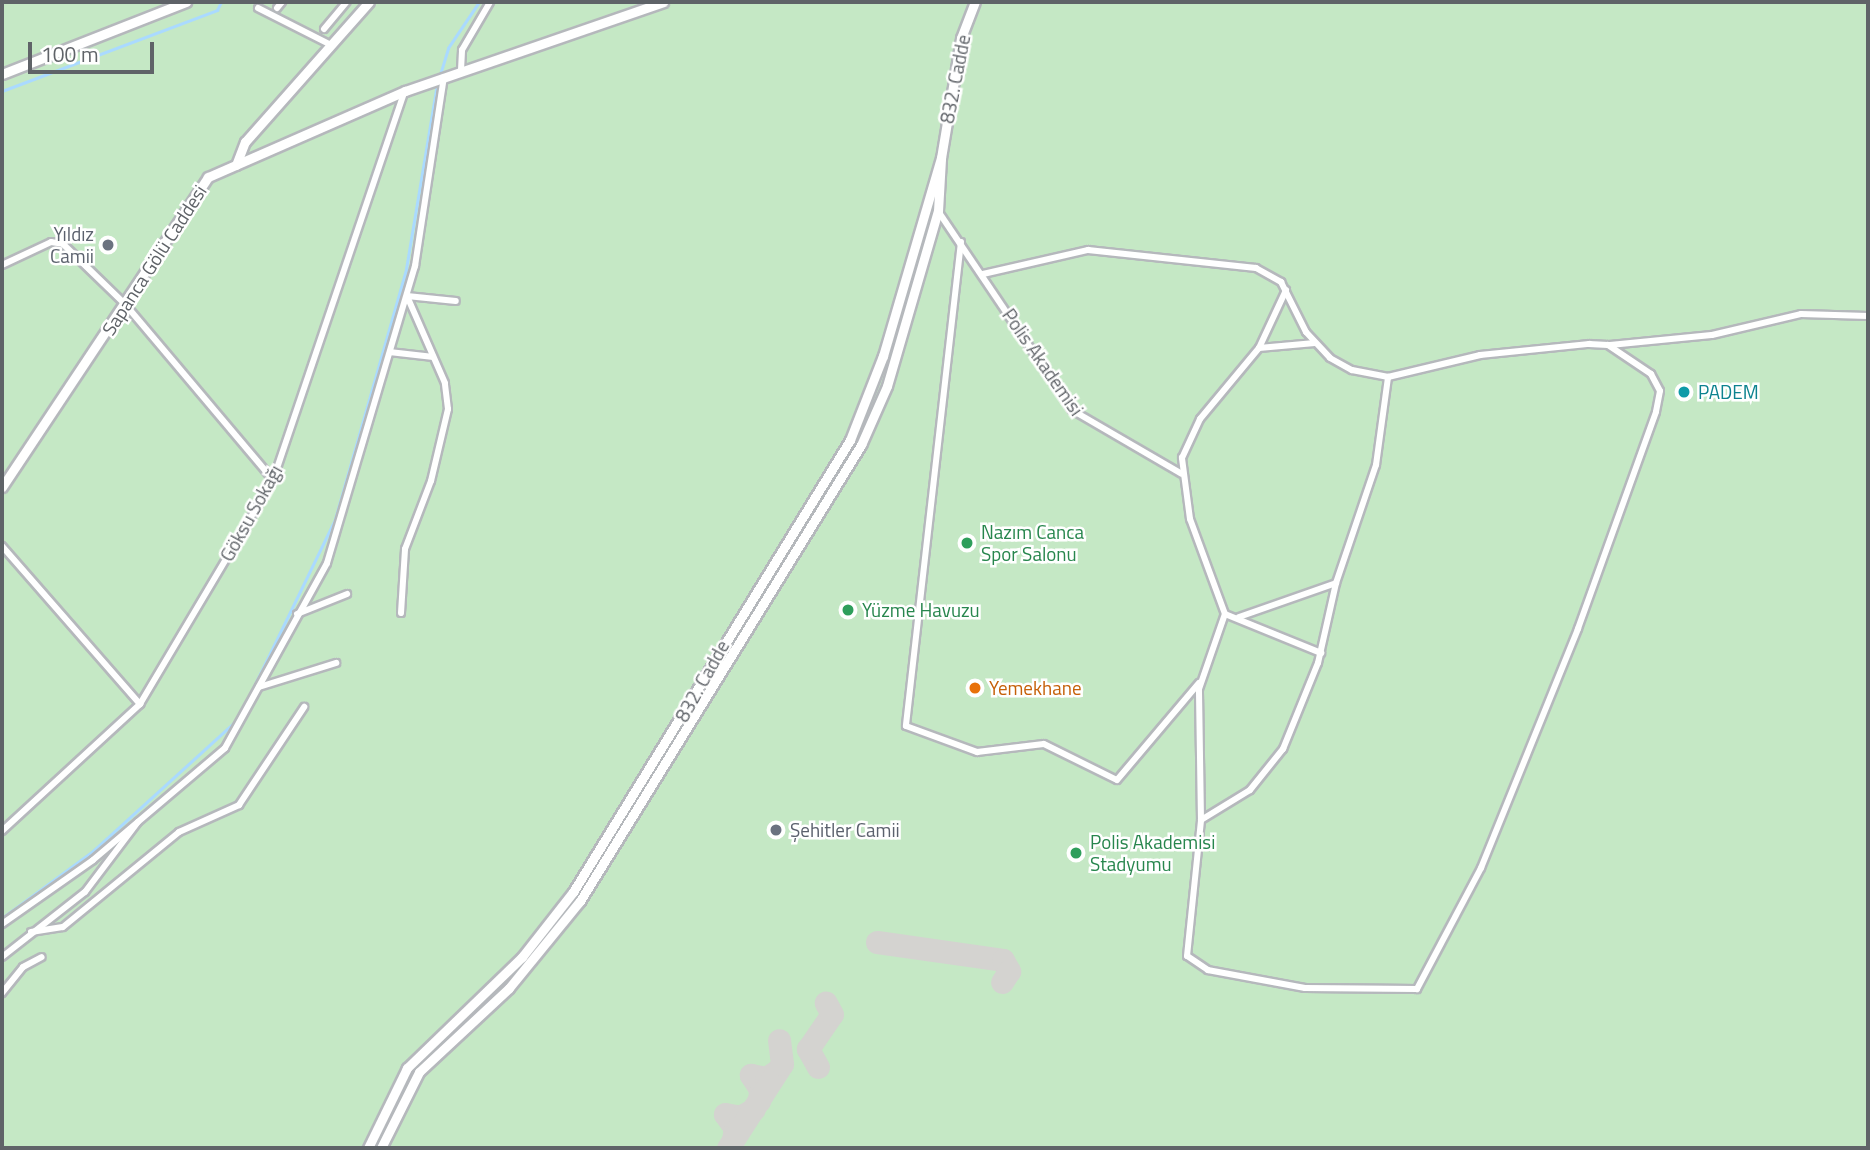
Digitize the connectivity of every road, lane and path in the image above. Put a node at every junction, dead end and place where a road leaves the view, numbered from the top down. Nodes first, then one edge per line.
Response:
1 (186, 2) edge
2 (347, 2) edge
3 (369, 2) edge
4 (490, 2) edge
5 (663, 2) edge
6 (975, 2) edge
7 (258, 8) dead end
8 (324, 29) dead end
9 (329, 44) junction
10 (461, 70) junction
11 (2, 74) edge
12 (444, 76) junction
13 (405, 91) junction
14 (941, 158) junction
15 (236, 165) junction
16 (938, 211) junction
17 (961, 242) junction
18 (2, 265) edge
19 (983, 274) junction
20 (1286, 290) junction
21 (407, 296) junction
22 (456, 301) dead end
23 (125, 304) junction
24 (1868, 316) edge
25 (1315, 343) junction
26 (1608, 345) junction
27 (1259, 348) junction
28 (390, 352) junction
29 (433, 357) junction
30 (1388, 377) junction
31 (13, 474) junction
32 (1182, 474) junction
33 (2, 478) edge
34 (273, 480) junction
35 (2, 487) edge
36 (783, 544) junction
37 (2, 546) edge
38 (794, 551) junction
39 (1336, 583) junction
40 (347, 594) dead end
41 (401, 612) dead end
42 (296, 614) junction
43 (1225, 614) junction
44 (1239, 617) junction
45 (1321, 653) junction
46 (337, 663) dead end
47 (1199, 683) junction
48 (260, 687) junction
49 (141, 704) junction
50 (304, 707) dead end
51 (145, 812) junction
52 (1201, 820) junction
53 (2, 831) edge
54 (2, 924) edge
55 (31, 932) junction
56 (2, 957) edge
57 (42, 957) dead end
58 (2, 993) edge
59 (368, 1148) edge
60 (381, 1148) edge

1 - 11 street
2 - 8 street
3 - 9 street
4 - 10 street
5 - 10 street, Sapanca Gölü Caddesi
6 - 14 street, 832. Cadde
7 - 9 street
9 - 15 street
10 - 12 street, Sapanca Gölü Caddesi
12 - 13 street, Sapanca Gölü Caddesi
12 - 21 street
13 - 15 street, Sapanca Gölü Caddesi
13 - 34 street, Göksu Sokağı
14 - 16 street, 832. Cadde
14 - 36 street, 832. Cadde
15 - 23 street, Sapanca Gölü Caddesi
16 - 17 street, Polis Akademisi
16 - 38 street, 832. Cadde
17 - 19 street, Polis Akademisi
17 - 47 street
18 - 23 street
19 - 20 street
19 - 32 street, Polis Akademisi
20 - 25 street
20 - 27 street
21 - 22 street
21 - 28 street
21 - 29 street
23 - 31 street, Sapanca Gölü Caddesi
23 - 34 street
24 - 26 street
25 - 27 street
25 - 30 street
26 - 30 street
26 - 52 street
27 - 32 street
28 - 29 street
28 - 42 street
29 - 41 street
30 - 39 street
31 - 33 street
31 - 35 street, Sapanca Gölü Caddesi
32 - 43 street
34 - 49 street, Göksu Sokağı
36 - 38 street
36 - 59 street, 832. Cadde
37 - 49 street
38 - 60 street, 832. Cadde
39 - 44 street
39 - 45 street
40 - 42 street
42 - 48 street
43 - 44 street
43 - 47 street
44 - 45 street
45 - 52 street
46 - 48 street
47 - 52 street
48 - 51 street
49 - 53 street, Göksu Sokağı
50 - 55 street
51 - 54 street
51 - 55 street
55 - 56 street
57 - 58 street

